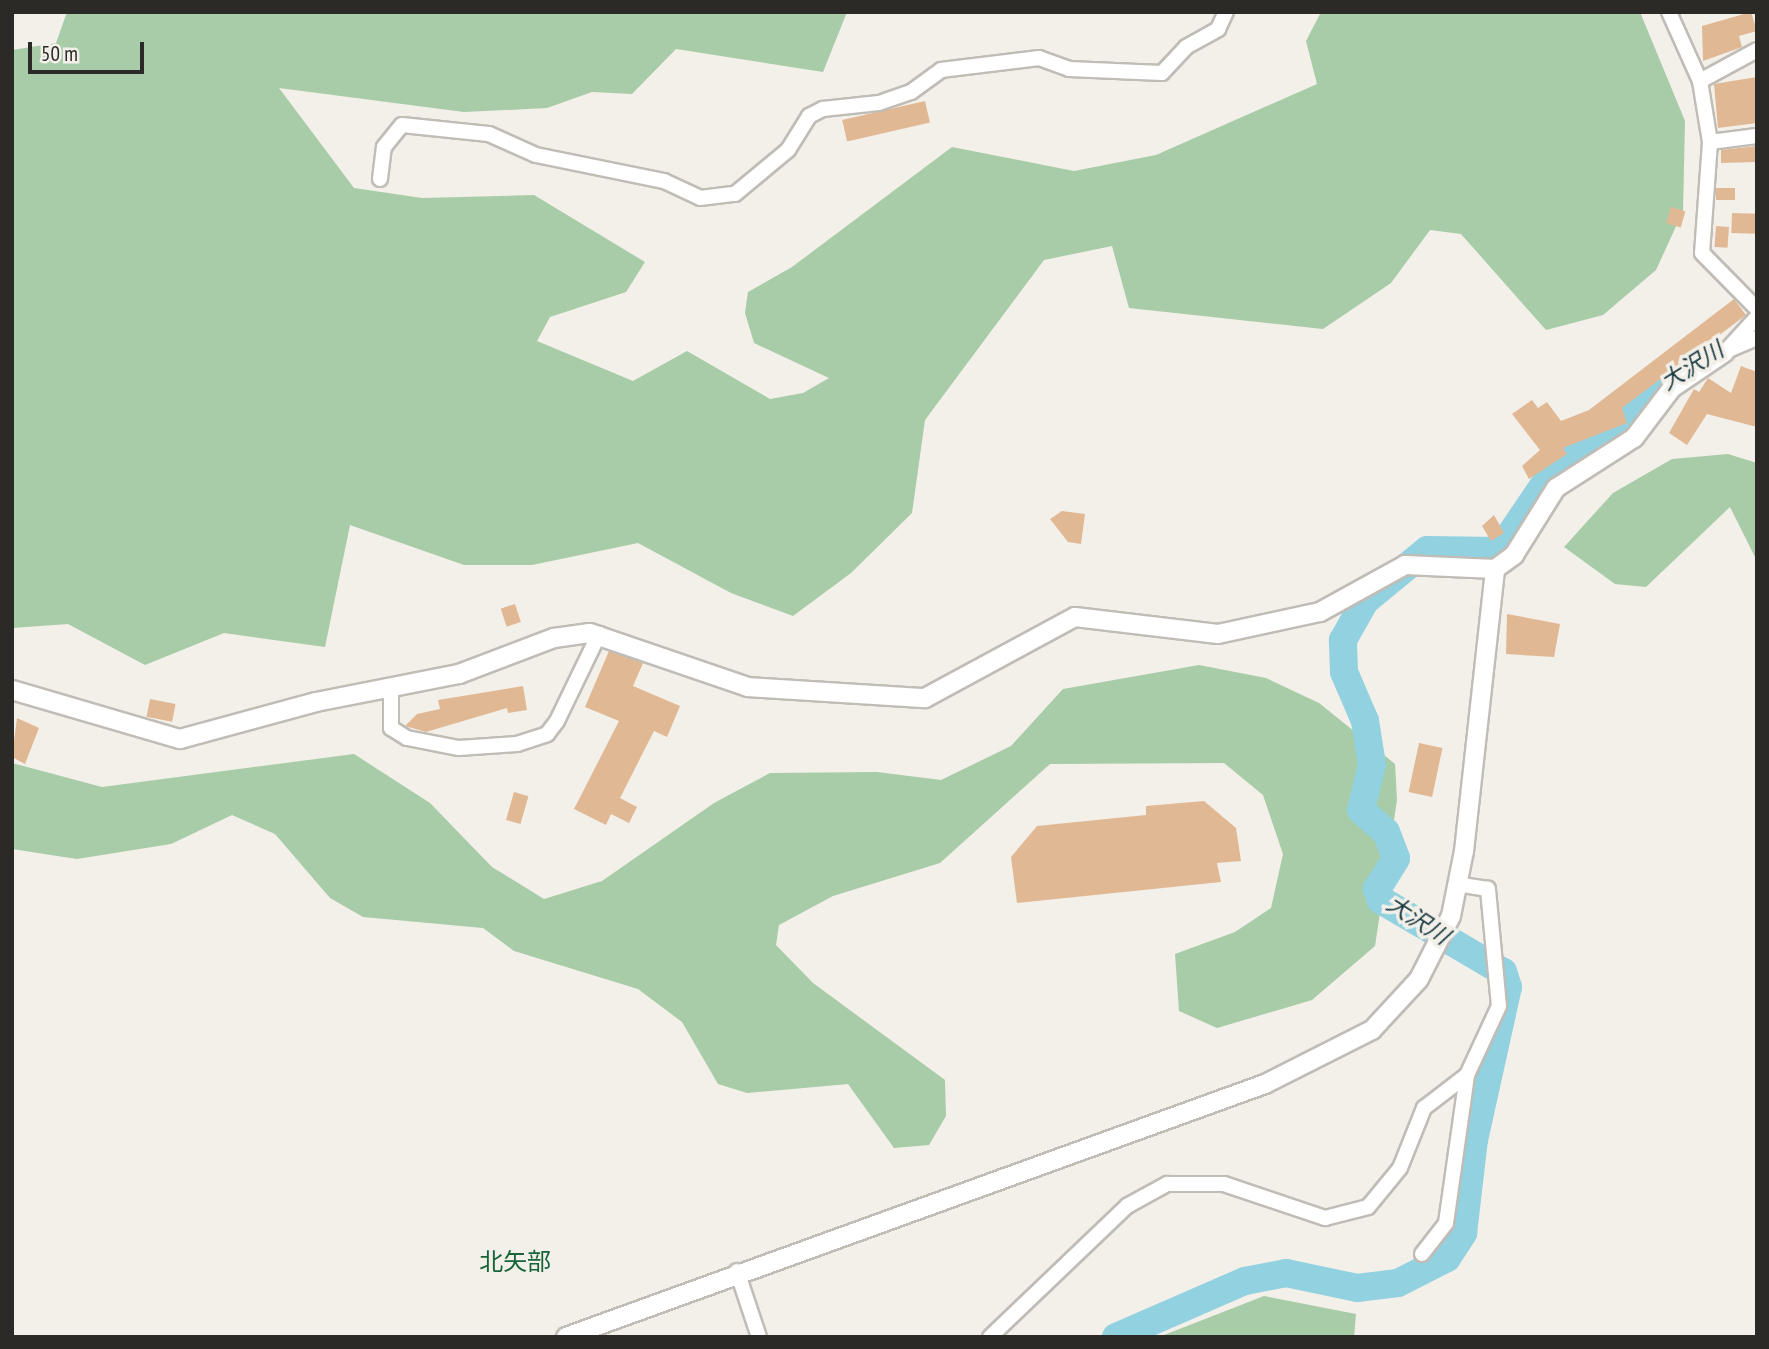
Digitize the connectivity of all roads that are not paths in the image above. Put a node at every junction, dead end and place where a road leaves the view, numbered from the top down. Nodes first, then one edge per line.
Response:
1 (1226, 12) edge
2 (1669, 12) edge
3 (1757, 50) edge
4 (1700, 80) junction
5 (1757, 136) edge
6 (1710, 142) junction
7 (380, 178) dead end
8 (1757, 309) edge
9 (1757, 317) edge
10 (1757, 338) edge
11 (1733, 349) junction
12 (1757, 353) edge
13 (1494, 569) junction
14 (599, 634) junction
15 (391, 688) junction
16 (12, 690) edge
17 (1458, 884) junction
18 (1467, 1075) junction
19 (1422, 1254) dead end
20 (737, 1271) junction
21 (566, 1337) edge
22 (759, 1337) edge
23 (990, 1337) edge

1 - 7 street
2 - 4 street
3 - 4 street
4 - 6 street
5 - 6 street
6 - 8 street
9 - 11 street
10 - 11 street
11 - 12 street
11 - 13 street
13 - 14 street
13 - 17 street
14 - 15 street
14 - 15 street
15 - 16 street
17 - 18 street
17 - 20 street
18 - 19 street
18 - 23 street
20 - 21 street
20 - 22 street

